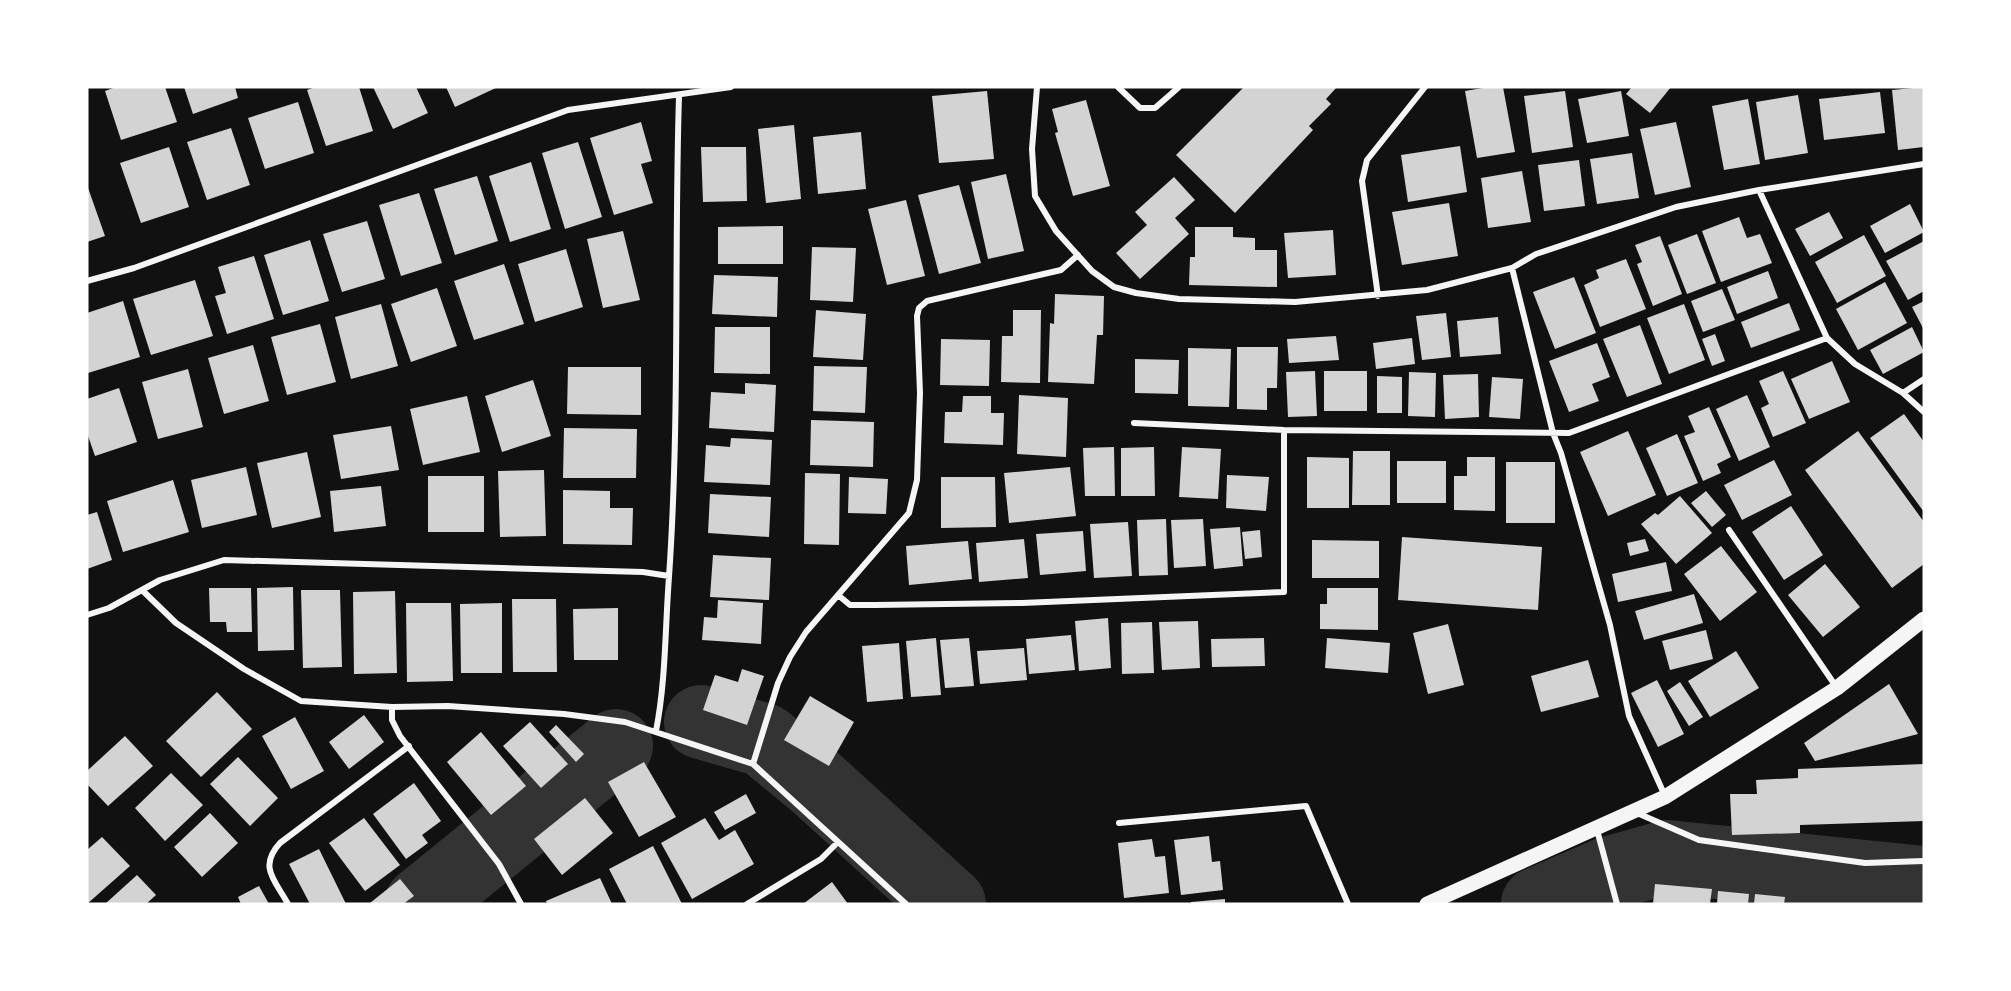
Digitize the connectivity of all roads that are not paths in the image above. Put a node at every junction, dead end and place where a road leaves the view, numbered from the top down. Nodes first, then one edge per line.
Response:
1 (731, 87) edge
2 (1037, 87) edge
3 (1118, 87) edge
4 (1179, 87) edge
5 (1425, 87) edge
6 (679, 96) junction
7 (1923, 166) edge
8 (1759, 190) junction
9 (1078, 255) junction
10 (1512, 268) junction
11 (87, 281) edge
12 (1378, 296) junction
13 (1827, 338) junction
14 (1924, 379) edge
15 (1903, 393) junction
16 (1924, 412) edge
17 (1134, 423) dead end
18 (1284, 430) junction
19 (1553, 433) junction
20 (1729, 530) dead end
21 (669, 576) junction
22 (142, 590) junction
23 (838, 595) junction
24 (87, 615) edge
25 (1924, 619) edge
26 (1837, 688) junction
27 (392, 706) junction
28 (656, 730) junction
29 (409, 746) junction
30 (753, 764) junction
31 (1665, 796) junction
32 (1633, 812) junction
33 (1119, 823) dead end
34 (1597, 829) junction
35 (838, 842) junction
36 (1924, 861) edge
37 (288, 904) edge
38 (521, 904) edge
39 (747, 904) edge
40 (906, 904) edge
41 (1348, 904) edge
42 (1427, 904) edge
43 (1617, 904) edge

1 - 6 street
2 - 9 street
3 - 4 street
5 - 12 street
6 - 11 street
6 - 21 street
7 - 8 street
8 - 10 street
8 - 13 street
9 - 12 street
9 - 23 street
10 - 12 street
10 - 19 street
13 - 15 street
13 - 19 street
14 - 15 street
15 - 16 street
17 - 18 street
18 - 19 street
18 - 23 street
19 - 31 street
20 - 26 street
21 - 22 street
21 - 28 street
22 - 24 street
22 - 27 street
23 - 30 street
25 - 26 main road
26 - 31 main road
27 - 28 street
27 - 29 street
28 - 30 street
29 - 37 street
29 - 38 street
30 - 35 street
31 - 32 main road
32 - 34 main road
32 - 36 street
33 - 41 street
34 - 42 main road
34 - 43 street
35 - 39 street
35 - 40 street

